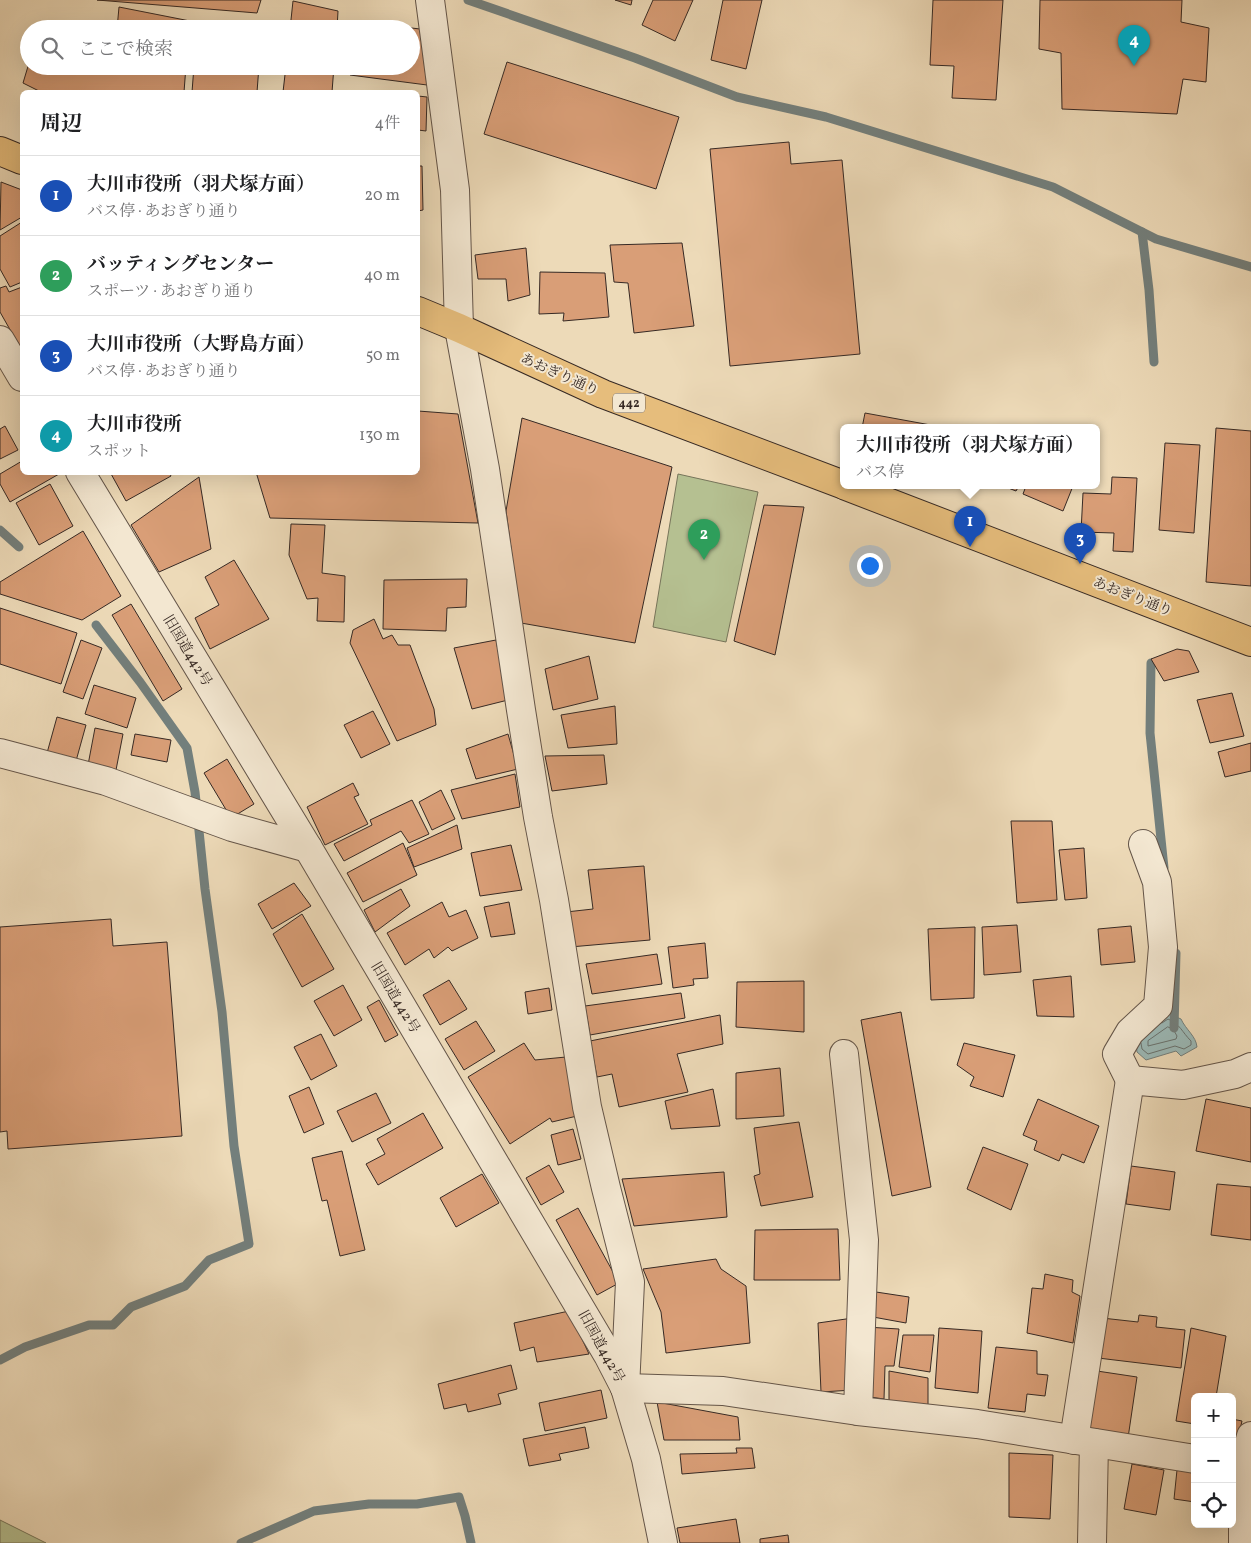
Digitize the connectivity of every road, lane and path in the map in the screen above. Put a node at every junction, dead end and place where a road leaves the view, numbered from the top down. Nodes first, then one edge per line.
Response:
1 (430, 1) edge
2 (0, 151) edge
3 (20, 159) edge
4 (420, 312) edge
5 (459, 328) junction
6 (0, 340) edge
7 (20, 374) edge
8 (82, 475) edge
9 (840, 483) edge
10 (855, 489) edge
11 (1251, 642) edge
12 (0, 753) edge
13 (1143, 844) dead end
14 (308, 848) junction
15 (844, 1054) dead end
16 (1251, 1067) edge
17 (1130, 1080) junction
18 (624, 1388) junction
19 (858, 1411) junction
20 (1251, 1436) edge
21 (1084, 1441) junction
22 (1191, 1458) edge
23 (1238, 1465) edge
24 (663, 1543) edge
25 (1092, 1543) edge
26 (1243, 1543) edge

1 - 5 street
2 - 3 highway
4 - 5 highway, あおぎり通り / 442
5 - 9 highway, あおぎり通り / 442
5 - 18 street
6 - 7 street
8 - 14 street, 旧国道442号
10 - 11 highway, あおぎり通り / 442
12 - 14 street
13 - 17 street
14 - 18 street, 旧国道442号
15 - 19 street
16 - 17 street
17 - 21 street
18 - 19 street
18 - 24 street, 旧国道442号
19 - 21 street
20 - 23 street
21 - 22 street
21 - 25 street
23 - 26 street

